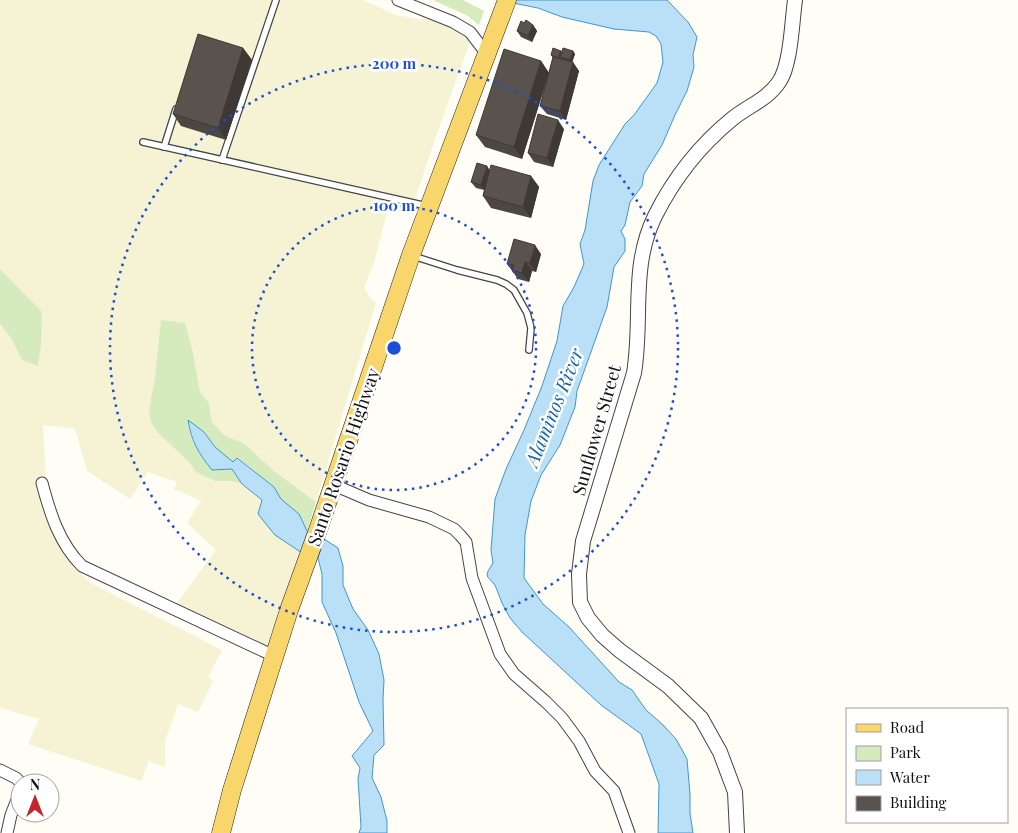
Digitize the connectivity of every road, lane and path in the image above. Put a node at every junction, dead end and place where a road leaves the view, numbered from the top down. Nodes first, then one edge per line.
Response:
1 (276, 0) edge
2 (398, 0) edge
3 (507, 0) edge
4 (795, 0) edge
5 (486, 53) junction
6 (178, 103) edge
7 (143, 142) dead end
8 (164, 147) junction
9 (222, 160) junction
10 (429, 207) junction
11 (411, 255) junction
12 (529, 350) dead end
13 (42, 483) dead end
14 (334, 485) junction
15 (274, 656) junction
16 (220, 833) edge
17 (629, 833) edge
18 (737, 833) edge

1 - 9 lane
2 - 5 street
3 - 5 main road, Santo Rosario Highway
4 - 18 street, Sunflower Street
5 - 10 main road, Santo Rosario Highway
6 - 8 lane
7 - 8 lane
8 - 9 lane
9 - 10 lane
10 - 11 main road, Santo Rosario Highway
11 - 12 lane
11 - 14 main road, Santo Rosario Highway
13 - 15 street
14 - 15 main road, Santo Rosario Highway
14 - 17 street
15 - 16 main road, Santo Rosario Highway

